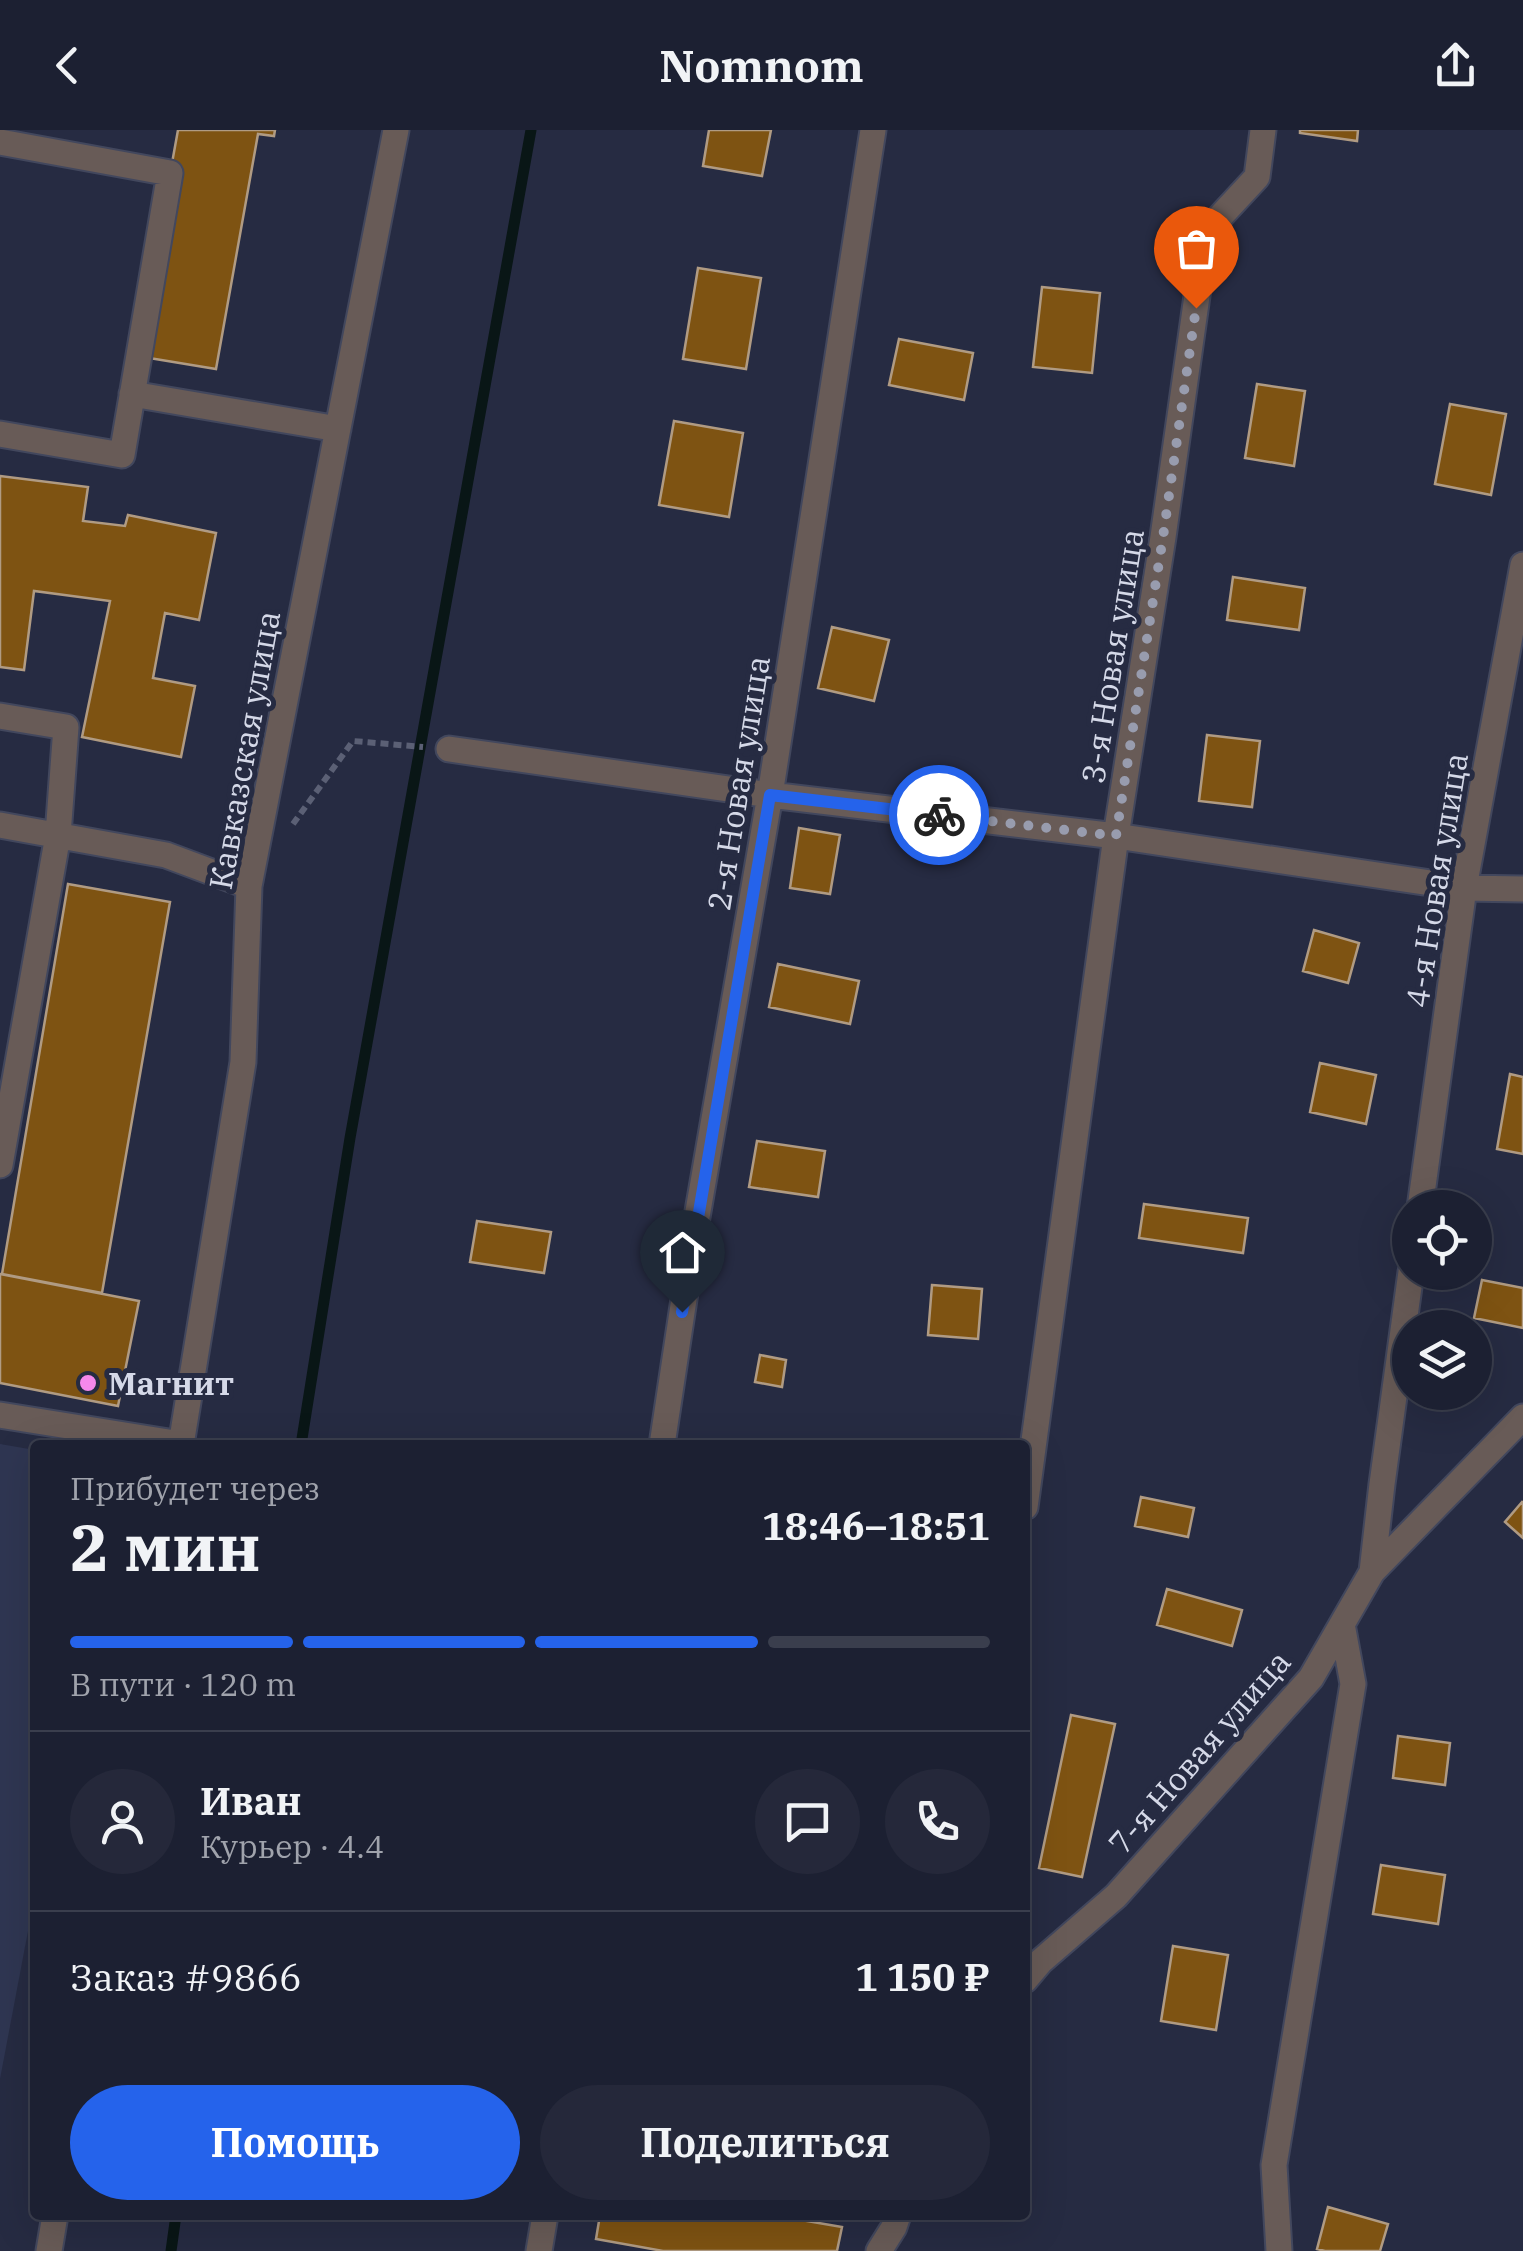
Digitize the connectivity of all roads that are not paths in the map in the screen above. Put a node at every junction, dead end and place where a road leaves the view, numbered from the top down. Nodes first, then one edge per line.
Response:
1 (396, 130) edge
2 (873, 130) edge
3 (1263, 130) edge
4 (0, 142) edge
5 (132, 394) junction
6 (338, 429) junction
7 (0, 434) edge
8 (1523, 564) edge
9 (0, 716) edge
10 (450, 749) dead end
11 (770, 795) junction
12 (0, 824) edge
13 (58, 835) junction
14 (1116, 836) junction
15 (249, 886) junction
16 (1464, 888) junction
17 (1523, 890) edge
18 (0, 1165) edge
19 (1422, 1190) edge
20 (1409, 1290) edge
21 (0, 1414) edge
22 (1523, 1417) edge
23 (157, 1440) edge
24 (182, 1440) edge
25 (663, 1440) edge
26 (1030, 1470) edge
27 (1372, 1572) junction
28 (1342, 1624) junction
29 (1030, 1974) edge
30 (54, 2220) edge
31 (543, 2220) edge
32 (896, 2220) edge
33 (49, 2251) edge
34 (539, 2251) edge
35 (879, 2251) edge
36 (1279, 2251) edge

1 - 6 street, Кавказская улица
2 - 11 street, 2-я Новая улица
3 - 14 street, 3-я Новая улица
4 - 5 street
5 - 6 street
5 - 7 street
6 - 15 street, Кавказская улица
8 - 16 street, 4-я Новая улица
9 - 13 street
10 - 11 street
11 - 14 street
11 - 25 street, 2-я Новая улица
12 - 13 street
13 - 15 street
13 - 18 street
14 - 16 street
14 - 26 street, 3-я Новая улица
15 - 24 street, Кавказская улица
16 - 17 street
16 - 19 street, 4-я Новая улица
20 - 27 street
21 - 23 street
22 - 27 street, 7-я Новая улица
27 - 28 street, 7-я Новая улица
28 - 29 street, 7-я Новая улица
28 - 36 street
30 - 33 street
31 - 34 street
32 - 35 street

